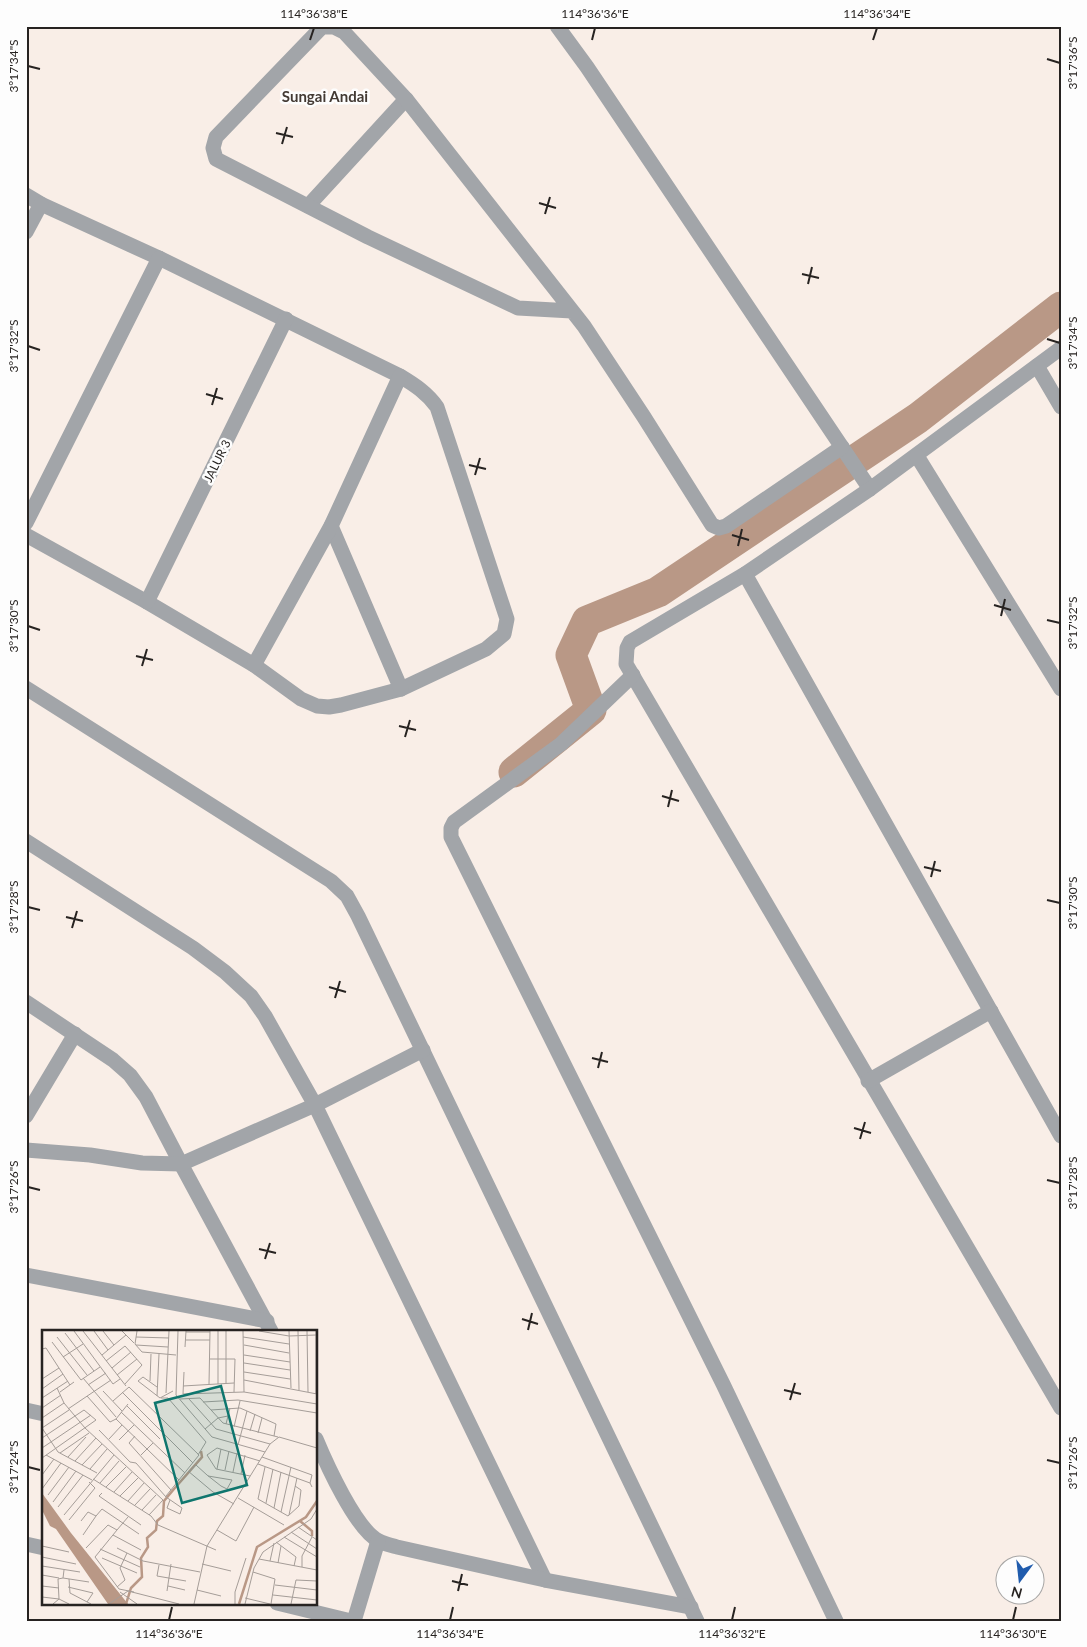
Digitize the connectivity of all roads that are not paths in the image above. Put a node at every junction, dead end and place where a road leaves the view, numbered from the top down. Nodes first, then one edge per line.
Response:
1 (557, 26) edge
2 (406, 99) junction
3 (26, 195) edge
4 (41, 204) junction
5 (308, 206) junction
6 (26, 232) edge
7 (159, 258) junction
8 (572, 311) junction
9 (286, 320) junction
10 (1061, 348) edge
11 (1038, 366) junction
12 (400, 376) junction
13 (1061, 407) edge
14 (844, 450) junction
15 (917, 456) junction
16 (870, 489) junction
17 (26, 523) edge
18 (331, 526) junction
19 (26, 535) edge
20 (745, 574) junction
21 (147, 602) junction
22 (254, 665) junction
23 (633, 675) junction
24 (26, 688) edge
25 (401, 689) junction
26 (1061, 689) edge
27 (26, 841) edge
28 (26, 1002) edge
29 (990, 1011) junction
30 (75, 1034) junction
31 (423, 1050) junction
32 (868, 1080) junction
33 (315, 1105) junction
34 (26, 1116) edge
35 (1061, 1136) edge
36 (26, 1150) edge
37 (180, 1164) junction
38 (26, 1275) edge
39 (269, 1326) edge
40 (1061, 1408) edge
41 (26, 1410) edge
42 (42, 1414) edge
43 (318, 1448) edge
44 (324, 1473) edge
45 (378, 1541) junction
46 (26, 1544) edge
47 (42, 1548) edge
48 (544, 1580) junction
49 (281, 1604) edge
50 (694, 1614) edge
51 (353, 1621) edge
52 (836, 1621) edge

1 - 14 street
2 - 5 street
2 - 5 street
2 - 8 street
3 - 4 street
4 - 6 street
4 - 7 street
5 - 8 street
7 - 9 street
7 - 17 street
8 - 14 street
9 - 12 street
9 - 21 street, JALUR 3
10 - 11 street
11 - 13 street
11 - 15 street
12 - 18 street
12 - 25 street
14 - 16 street
15 - 16 street
15 - 26 street
16 - 20 street
18 - 22 street
18 - 25 street
19 - 21 street
20 - 23 street
20 - 29 street
21 - 22 street
22 - 25 street
23 - 32 street
23 - 52 street
24 - 31 street
27 - 33 street
28 - 30 street
29 - 32 street
29 - 35 street
30 - 34 street
30 - 37 street
31 - 33 street
31 - 50 street
32 - 40 street
33 - 37 street
33 - 48 street
36 - 37 street
37 - 39 street
38 - 39 street
41 - 42 street
43 - 44 street
44 - 45 street
45 - 48 street
45 - 51 street
46 - 47 street
48 - 50 street
49 - 51 street

